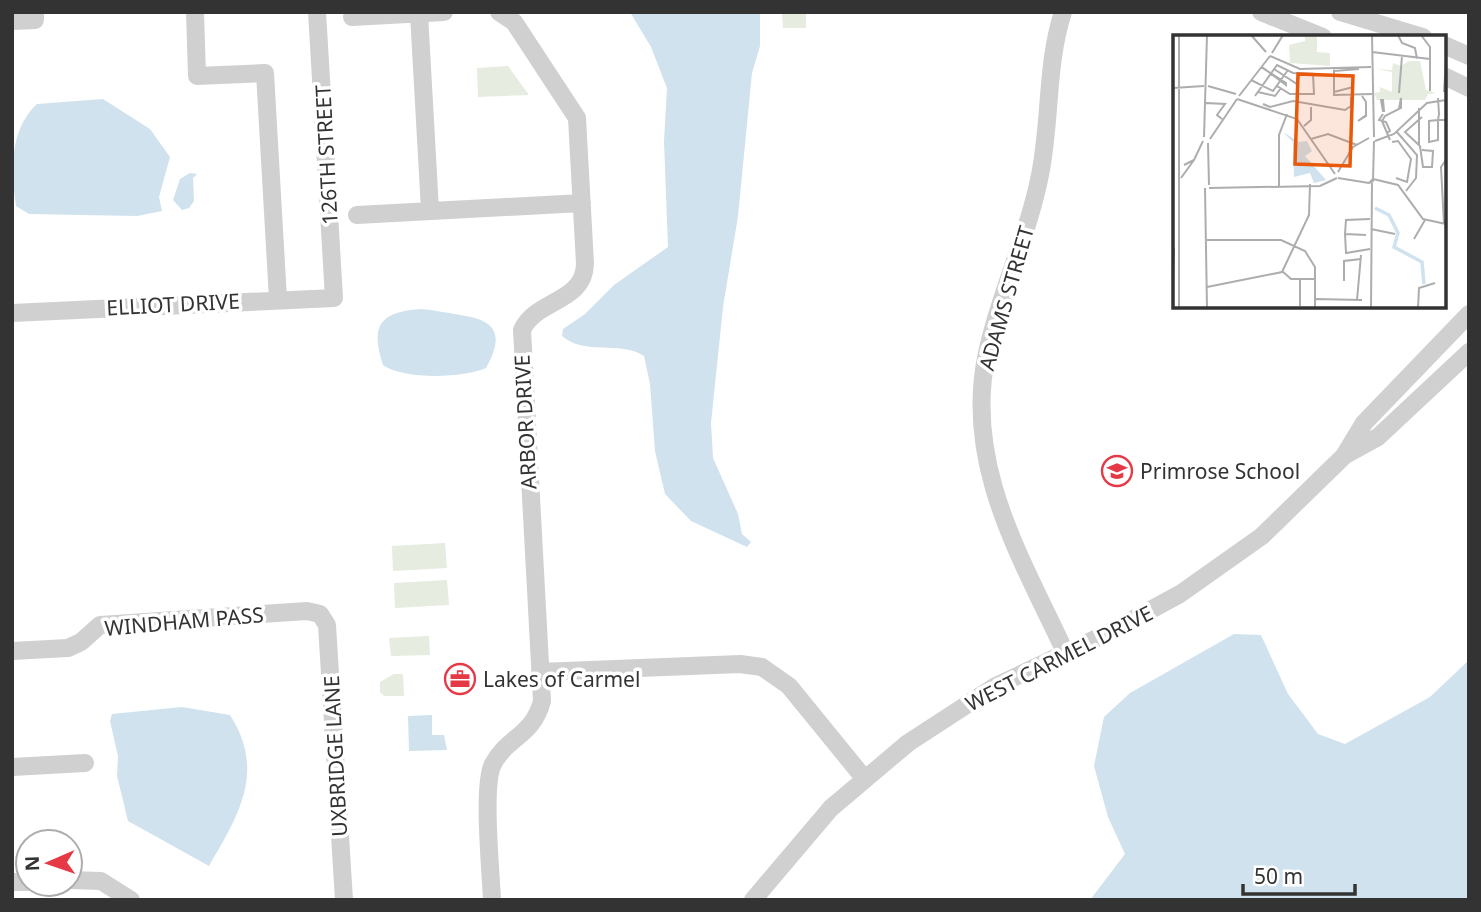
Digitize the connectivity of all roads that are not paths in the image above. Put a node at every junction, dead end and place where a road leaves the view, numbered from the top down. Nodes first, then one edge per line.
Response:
1 (35, 12) edge
2 (195, 12) edge
3 (317, 12) edge
4 (444, 12) edge
5 (1063, 12) edge
6 (1261, 12) edge
7 (1340, 12) edge
8 (419, 14) edge
9 (511, 15) edge
10 (352, 17) dead end
11 (12, 21) edge
12 (1319, 35) edge
13 (1416, 35) edge
14 (1446, 46) edge
15 (1469, 55) edge
16 (1446, 77) edge
17 (1469, 88) edge
18 (582, 203) junction
19 (430, 210) junction
20 (357, 215) dead end
21 (334, 298) joint
22 (278, 299) junction
23 (12, 313) edge
24 (1469, 314) edge
25 (1469, 352) edge
26 (1344, 456) junction
27 (320, 614) joint
28 (12, 651) edge
29 (1066, 654) junction
30 (540, 672) junction
31 (85, 762) dead end
32 (12, 767) edge
33 (864, 778) junction
34 (84, 880) edge
35 (131, 900) edge
36 (344, 900) edge
37 (492, 900) edge
38 (753, 900) edge

1 - 11 street
2 - 22 street
3 - 21 street, 126TH STREET
4 - 8 street
5 - 29 street, ADAMS STREET
6 - 12 street
7 - 13 street
8 - 10 street
8 - 19 street
9 - 18 street, ARBOR DRIVE
14 - 15 street
16 - 17 street
18 - 19 street
18 - 30 street, ARBOR DRIVE
19 - 20 street
21 - 22 street, ELLIOT DRIVE
22 - 23 street, ELLIOT DRIVE
24 - 26 street, WEST CARMEL DRIVE
25 - 26 street, WEST CARMEL DRIVE
26 - 29 street, WEST CARMEL DRIVE
27 - 28 street, WINDHAM PASS
27 - 36 street, UXBRIDGE LANE
29 - 33 street, WEST CARMEL DRIVE
30 - 33 street
30 - 37 street, ARBOR DRIVE
31 - 32 street
33 - 38 street, WEST CARMEL DRIVE
34 - 35 street

